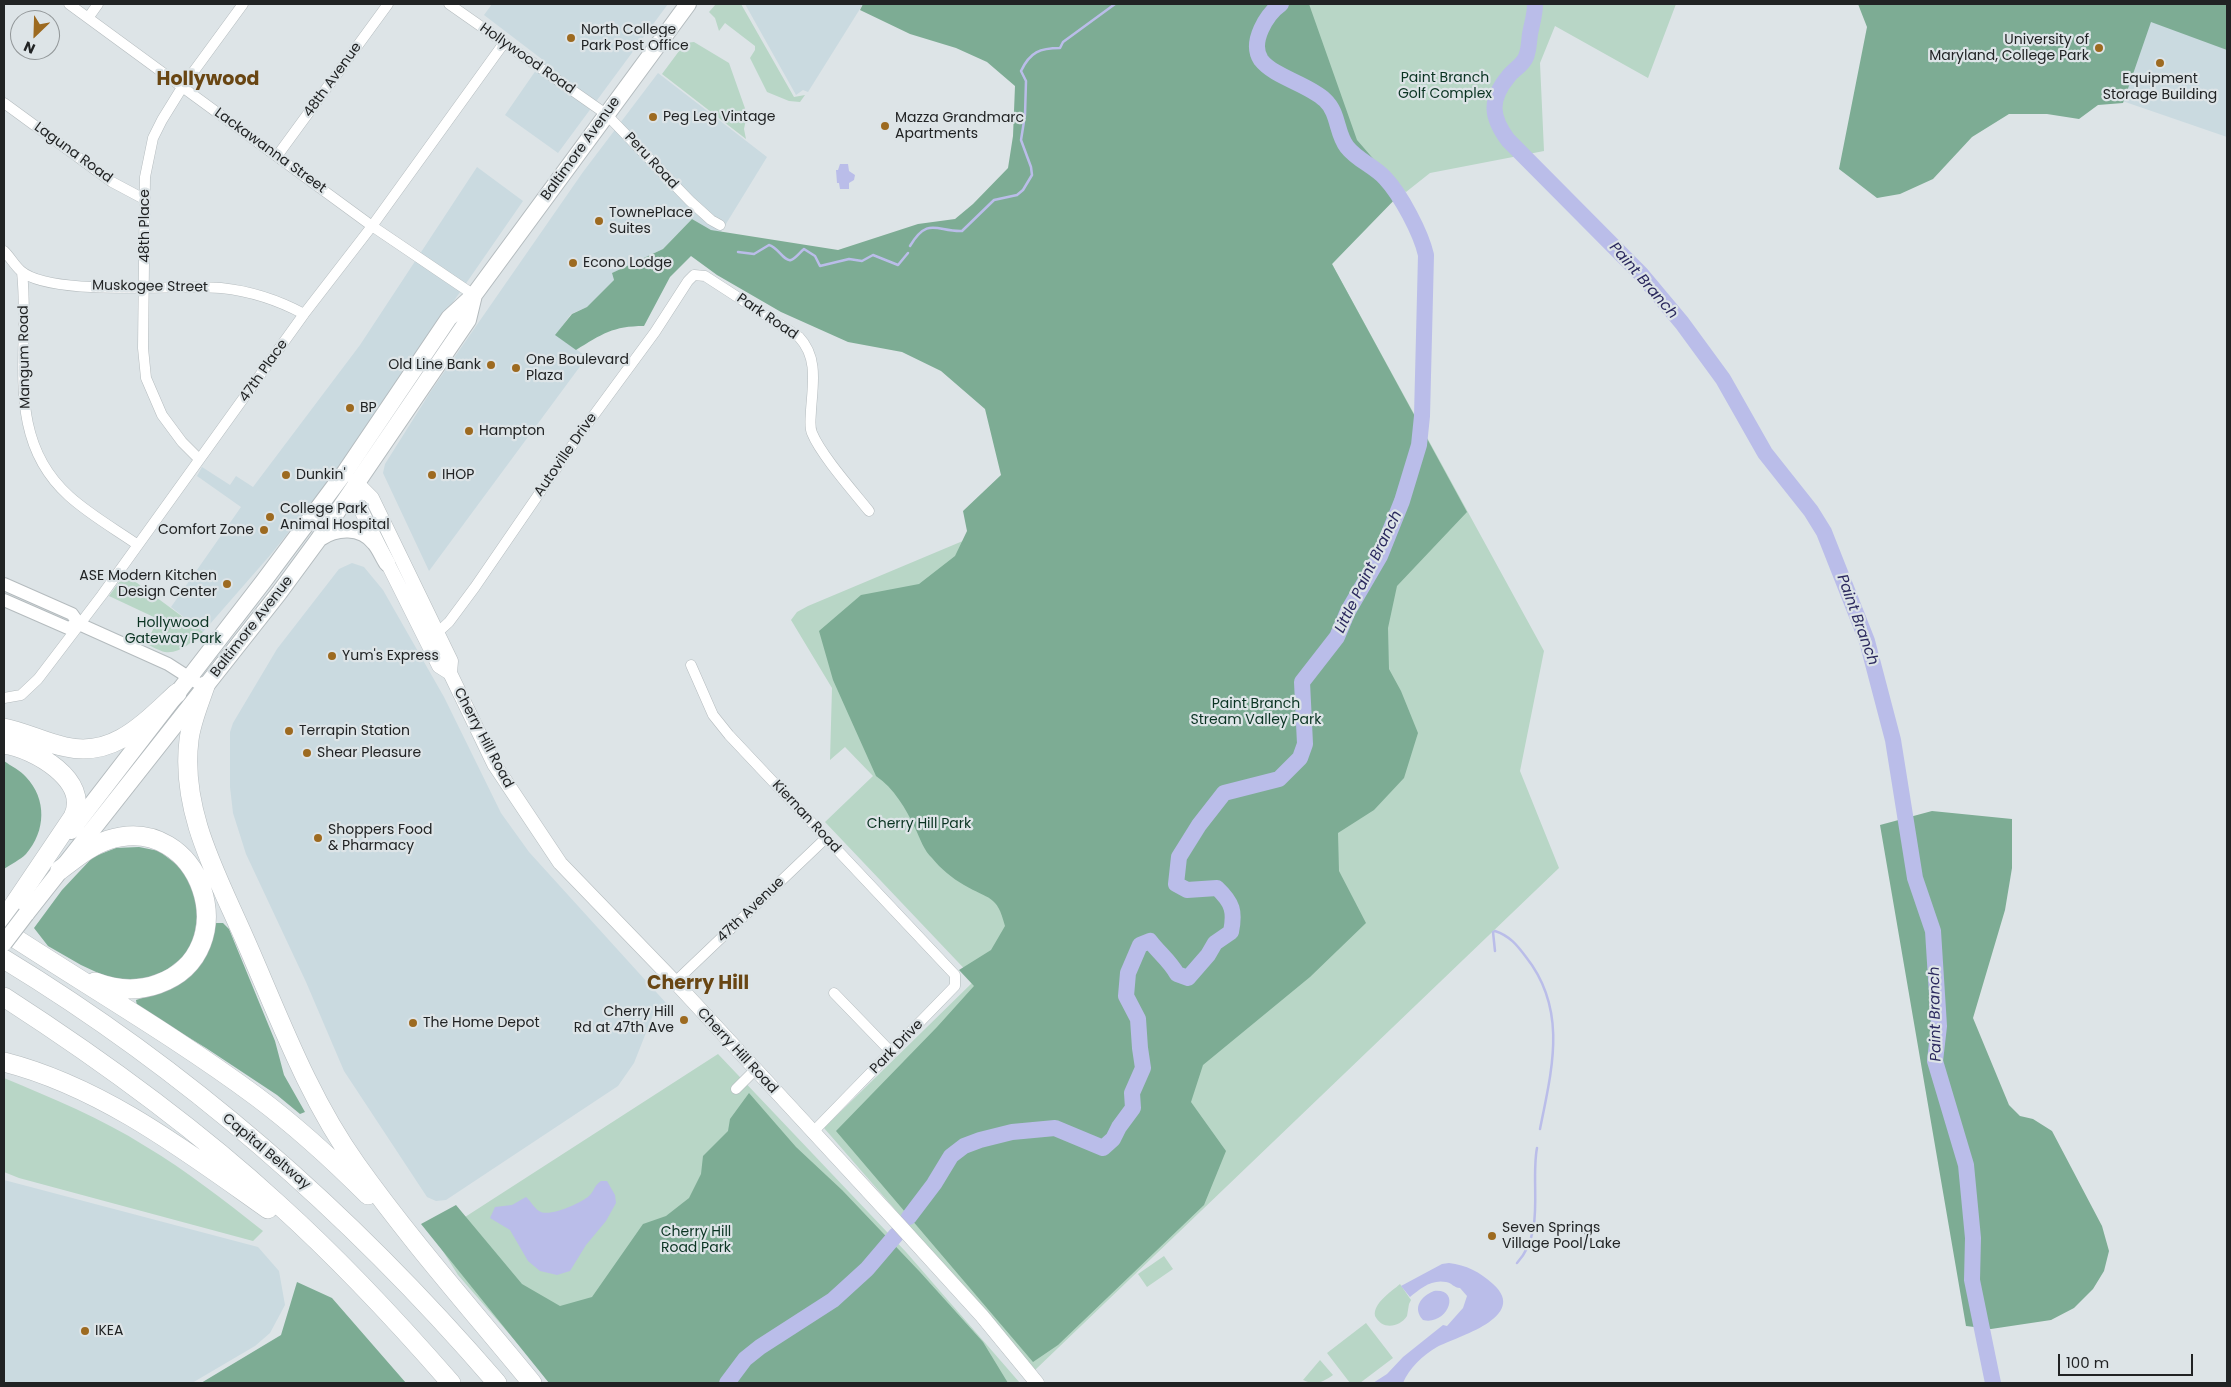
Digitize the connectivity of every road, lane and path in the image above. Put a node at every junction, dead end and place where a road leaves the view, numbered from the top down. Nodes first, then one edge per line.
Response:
1 (69, 4) edge
2 (98, 4) edge
3 (243, 4) edge
4 (388, 4) edge
5 (449, 4) edge
6 (688, 4) edge
7 (88, 18) junction
8 (504, 43) junction
9 (183, 86) junction
10 (4, 103) edge
11 (606, 114) junction
12 (277, 156) junction
13 (144, 199) junction
14 (720, 225) dead end
15 (372, 226) junction
16 (4, 251) edge
17 (22, 272) junction
18 (694, 275) joint
19 (145, 287) junction
20 (474, 295) junction
21 (304, 314) junction
22 (199, 459) junction
23 (351, 478) junction
24 (870, 511) dead end
25 (318, 540) junction
26 (138, 545) junction
27 (388, 564) junction
28 (4, 584) edge
29 (4, 600) edge
30 (79, 624) junction
31 (437, 633) junction
32 (691, 665) dead end
33 (450, 673) junction
34 (197, 682) junction
35 (177, 693) junction
36 (4, 698) edge
37 (4, 728) edge
38 (4, 744) edge
39 (826, 838) junction
40 (60, 870) junction
41 (14, 913) edge
42 (9, 937) edge
43 (939, 956) joint
44 (4, 958) edge
45 (675, 982) junction
46 (834, 993) dead end
47 (4, 998) edge
48 (892, 1053) junction
49 (4, 1062) edge
50 (756, 1069) junction
51 (736, 1089) dead end
52 (812, 1133) junction
53 (430, 1259) junction
54 (342, 1267) junction
55 (451, 1383) edge
56 (497, 1383) edge
57 (532, 1383) edge
58 (1037, 1383) edge

1 - 7 street, Lackawanna Street
2 - 7 street
3 - 9 street, 48th Place
4 - 12 street, 48th Avenue
5 - 8 street, Hollywood Road
6 - 11 main road, Baltimore Avenue
7 - 9 street, Lackawanna Street
8 - 11 street, Hollywood Road
8 - 15 street, 47th Place
9 - 12 street, Lackawanna Street
9 - 13 street, 48th Place
10 - 13 street, Laguna Road
11 - 14 street, Peru Road
11 - 20 main road, Baltimore Avenue
12 - 15 street, Lackawanna Street
13 - 19 street, 48th Place
15 - 20 street, Lackawanna Street
15 - 21 street, 47th Place
16 - 17 street
17 - 19 street, Muskogee Street
17 - 26 street, Mangum Road
18 - 24 street, Park Road
18 - 31 street, Autoville Drive
19 - 21 street, Muskogee Street
19 - 22 street, 48th Place
20 - 23 main road, Baltimore Avenue
21 - 22 street, 47th Place
22 - 26 street, 47th Place
23 - 25 main road, Baltimore Avenue
23 - 27 main road, Cherry Hill Road
23 - 31 main road, Cherry Hill Road
23 - 34 main road, Baltimore Avenue
25 - 27 main road
25 - 34 main road, Baltimore Avenue
26 - 30 street, 47th Place
27 - 33 main road, Cherry Hill Road
28 - 30 street
29 - 30 street
30 - 34 street
30 - 36 street, 47th Place
31 - 33 main road, Cherry Hill Road
32 - 39 street, Kiernan Road
33 - 45 main road, Cherry Hill Road
34 - 35 main road, Baltimore Avenue
34 - 40 main road, Baltimore Avenue
34 - 53 highway
35 - 37 highway
35 - 41 main road, Baltimore Avenue
38 - 41 highway
39 - 43 street, Kiernan Road
39 - 45 street, 47th Avenue
40 - 41 main road, Baltimore Avenue
40 - 42 highway
41 - 42 main road, Baltimore Avenue, bridge
42 - 53 highway
43 - 48 street, Park Drive
44 - 56 highway, Capital Beltway
45 - 50 main road, Cherry Hill Road
46 - 48 street
47 - 54 highway
48 - 52 street, Park Drive
49 - 54 highway
50 - 51 street
50 - 52 main road, Cherry Hill Road
52 - 58 main road, Cherry Hill Road
53 - 57 highway
54 - 55 highway

